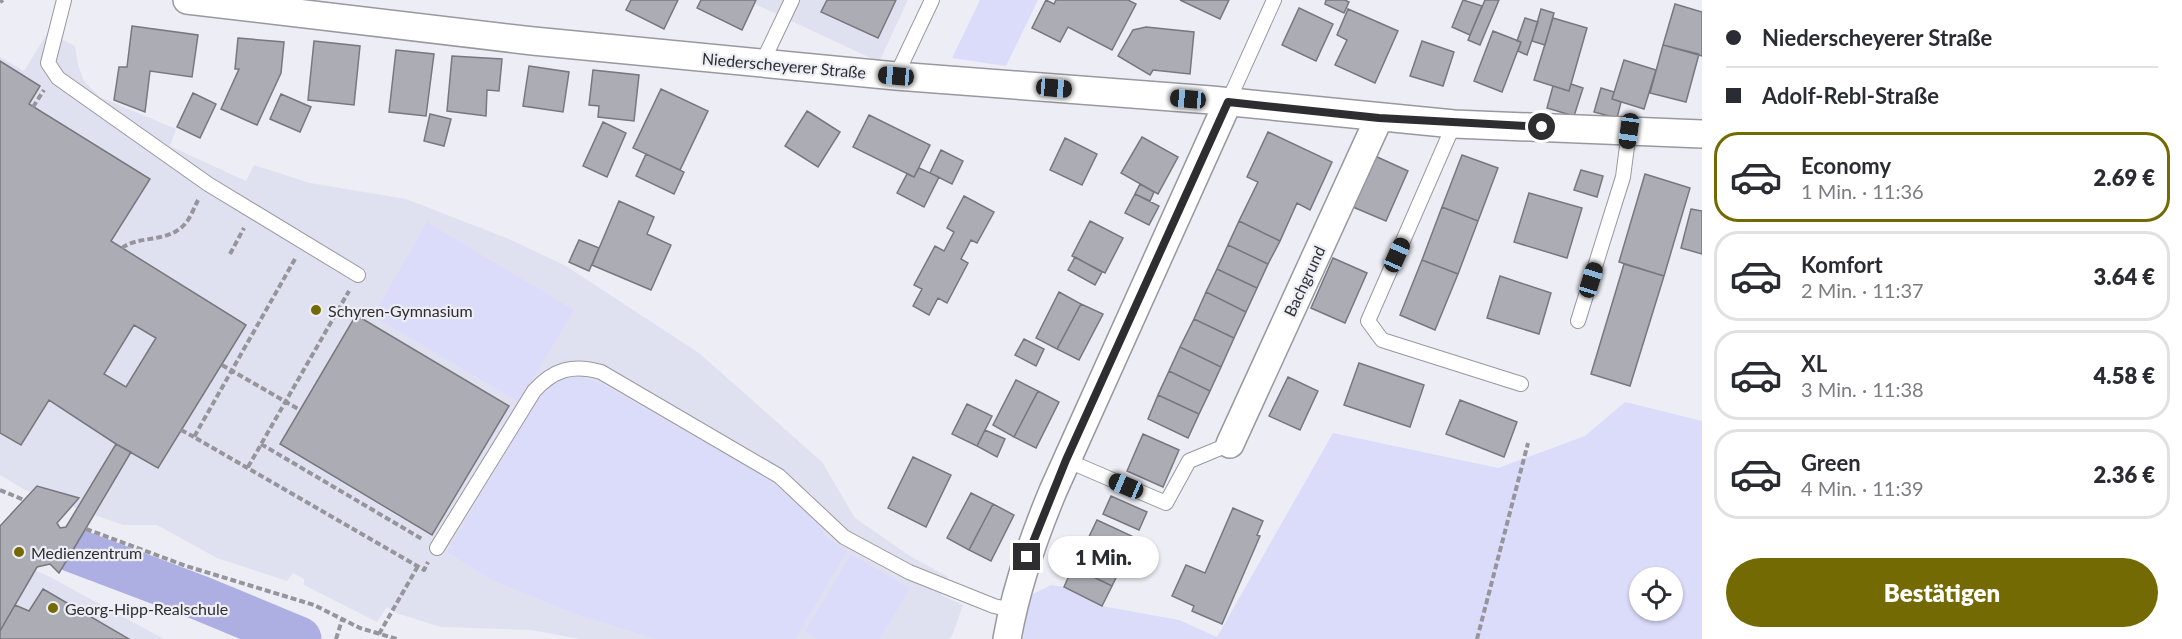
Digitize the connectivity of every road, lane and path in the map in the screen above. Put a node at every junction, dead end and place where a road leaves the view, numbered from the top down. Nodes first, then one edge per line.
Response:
1 (64, 0) edge
2 (188, 0) edge
3 (792, 0) edge
4 (933, 0) edge
5 (1274, 0) edge
6 (762, 63) junction
7 (896, 76) junction
8 (1228, 102) junction
9 (1379, 118) junction
10 (1454, 124) junction
11 (1629, 131) junction
12 (1702, 134) edge
13 (208, 184) junction
14 (254, 212) junction
15 (304, 243) junction
16 (122, 248) dead end
17 (230, 254) dead end
18 (358, 275) joint
19 (1578, 321) dead end
20 (222, 365) dead end
21 (231, 371) junction
22 (1521, 384) dead end
23 (285, 402) junction
24 (300, 410) dead end
25 (181, 430) dead end
26 (194, 437) junction
27 (1528, 443) dead end
28 (261, 444) junction
29 (1230, 444) joint
30 (1066, 460) junction
31 (248, 467) junction
32 (0, 490) edge
33 (24, 500) dead end
34 (86, 529) dead end
35 (437, 548) joint
36 (418, 566) junction
37 (423, 570) dead end
38 (1012, 610) junction
39 (342, 620) junction
40 (379, 634) junction
41 (336, 638) edge
42 (397, 639) edge
43 (1007, 639) edge
44 (1477, 639) edge

1 - 13 lane
2 - 6 street, Niederscheyerer Straße
3 - 6 lane
4 - 7 lane
5 - 8 lane
6 - 7 street, Niederscheyerer Straße
7 - 8 street, Niederscheyerer Straße
8 - 9 street, Niederscheyerer Straße
8 - 30 street
9 - 10 street, Niederscheyerer Straße
9 - 29 street, Bachgrund
10 - 11 street, Niederscheyerer Straße
10 - 22 lane
11 - 12 street, Niederscheyerer Straße
11 - 19 lane
13 - 14 lane
13 - 16 path
14 - 15 lane
14 - 17 path
15 - 18 lane
15 - 21 path
18 - 23 path
20 - 21 path
21 - 23 path
21 - 26 path
23 - 24 path
23 - 28 path
25 - 26 path
26 - 31 path
27 - 44 path
28 - 31 path
28 - 35 path
29 - 30 lane
30 - 38 street
31 - 36 path
32 - 33 path
34 - 39 path
35 - 38 lane
36 - 37 path
36 - 40 path
38 - 43 street
39 - 40 path
39 - 41 path
40 - 42 path

